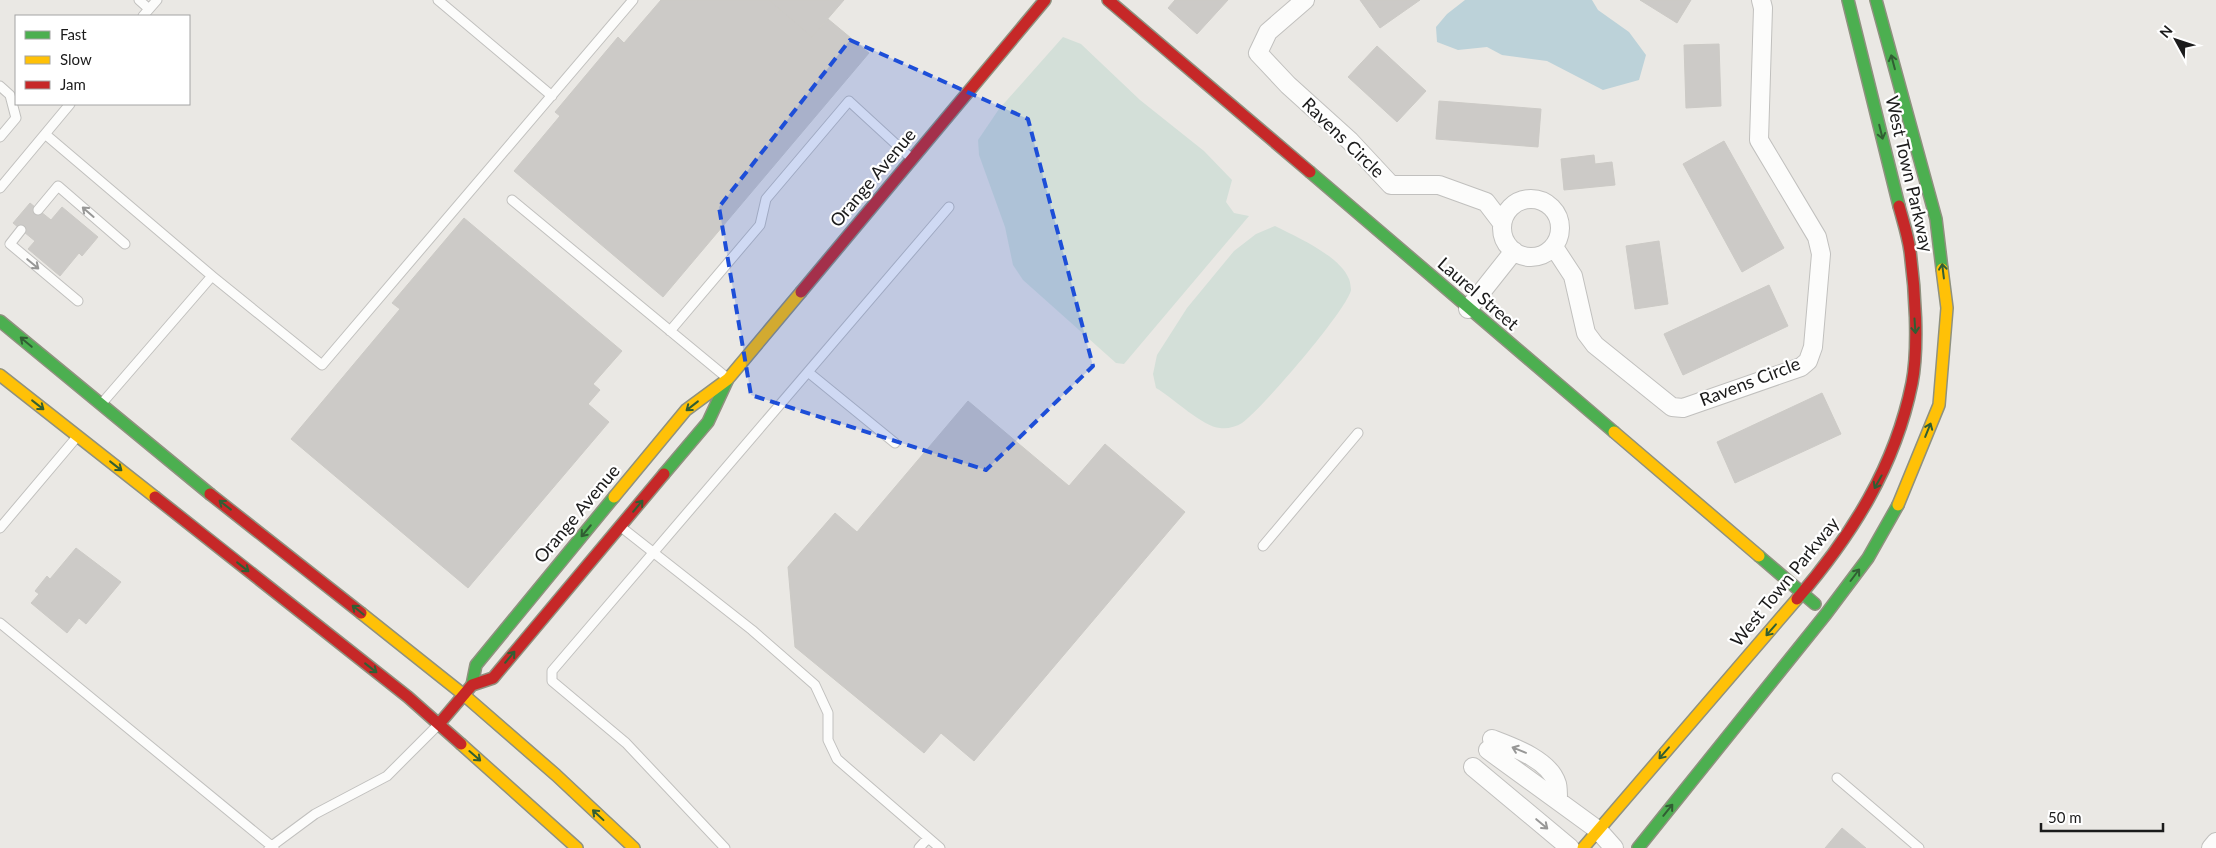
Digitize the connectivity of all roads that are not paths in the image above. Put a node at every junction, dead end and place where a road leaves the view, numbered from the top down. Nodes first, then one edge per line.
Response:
1 (139, 0) edge
2 (157, 0) edge
3 (438, 0) edge
4 (633, 0) edge
5 (1045, 0) edge
6 (1108, 0) edge
7 (1305, 0) edge
8 (1761, 0) edge
9 (1848, 0) edge
10 (1876, 0) edge
11 (146, 13) edge
12 (0, 86) edge
13 (552, 96) junction
14 (69, 105) edge
15 (45, 134) junction
16 (0, 137) edge
17 (912, 159) junction
18 (0, 188) edge
19 (512, 200) dead end
20 (949, 207) dead end
21 (38, 210) dead end
22 (1502, 223) junction
23 (21, 230) dead end
24 (125, 244) dead end
25 (1554, 247) junction
26 (1514, 251) junction
27 (212, 276) junction
28 (78, 301) dead end
29 (1468, 309) junction
30 (0, 321) edge
31 (670, 331) junction
32 (808, 372) junction
33 (0, 375) edge
34 (728, 379) junction
35 (102, 404) junction
36 (1358, 433) dead end
37 (93, 435) dead end
38 (78, 436) junction
39 (895, 442) dead end
40 (138, 450) dead end
41 (178, 467) junction
42 (621, 527) junction
43 (0, 528) edge
44 (1263, 546) dead end
45 (654, 552) junction
46 (1802, 593) junction
47 (1826, 614) junction
48 (0, 622) edge
49 (472, 685) junction
50 (464, 695) junction
51 (439, 724) junction
52 (1490, 744) dead end
53 (1473, 766) dead end
54 (1837, 778) dead end
55 (1598, 830) junction
56 (928, 838) junction
57 (2216, 842) edge
58 (271, 847) edge
59 (577, 848) edge
60 (634, 848) edge
61 (725, 848) edge
62 (919, 848) edge
63 (940, 848) edge
64 (1570, 848) edge
65 (1583, 848) edge
66 (1614, 848) edge
67 (1638, 848) edge
68 (1919, 848) edge
69 (2211, 848) edge

1 - 11 lane
2 - 11 lane
3 - 13 lane
4 - 13 lane
5 - 17 main road, Orange Avenue
6 - 29 main road, Laurel Street
7 - 22 street, Ravens Circle
8 - 25 street, Ravens Circle
9 -> 46 main road, West Town Parkway
47 -> 10 main road, West Town Parkway
12 - 16 lane
13 - 27 lane
14 - 15 lane
15 - 18 lane
15 - 27 lane
17 - 31 lane
17 - 34 main road, Orange Avenue
19 - 31 lane
20 - 32 lane
24 -> 21 lane
22 - 25 street
22 - 26 street, Ravens Circle
23 -> 28 lane
25 - 26 street
26 - 29 street
27 - 35 lane
29 - 46 main road, Laurel Street
35 -> 30 main road
31 - 34 lane
32 - 39 lane
32 - 45 lane
33 -> 38 main road
42 -> 34 main road, Orange Avenue
34 -> 49 main road, Orange Avenue
35 - 41 main road
36 - 44 lane
37 - 38 main road
38 - 43 lane
38 -> 51 main road
40 - 41 main road
50 -> 41 main road
42 - 45 lane
49 -> 42 main road, Orange Avenue
45 - 56 lane
45 - 61 lane
46 - 47 main road, Laurel Street
46 -> 55 main road, West Town Parkway
67 -> 47 main road, West Town Parkway
48 - 58 lane
49 - 50 main road, Orange Avenue
50 - 51 main road, Orange Avenue
60 -> 50 main road
51 - 58 lane
51 -> 59 main road
55 -> 52 street
53 -> 64 street
54 - 68 lane
55 - 65 main road, West Town Parkway
55 - 66 street
56 - 62 lane
56 - 63 lane
57 - 69 street

